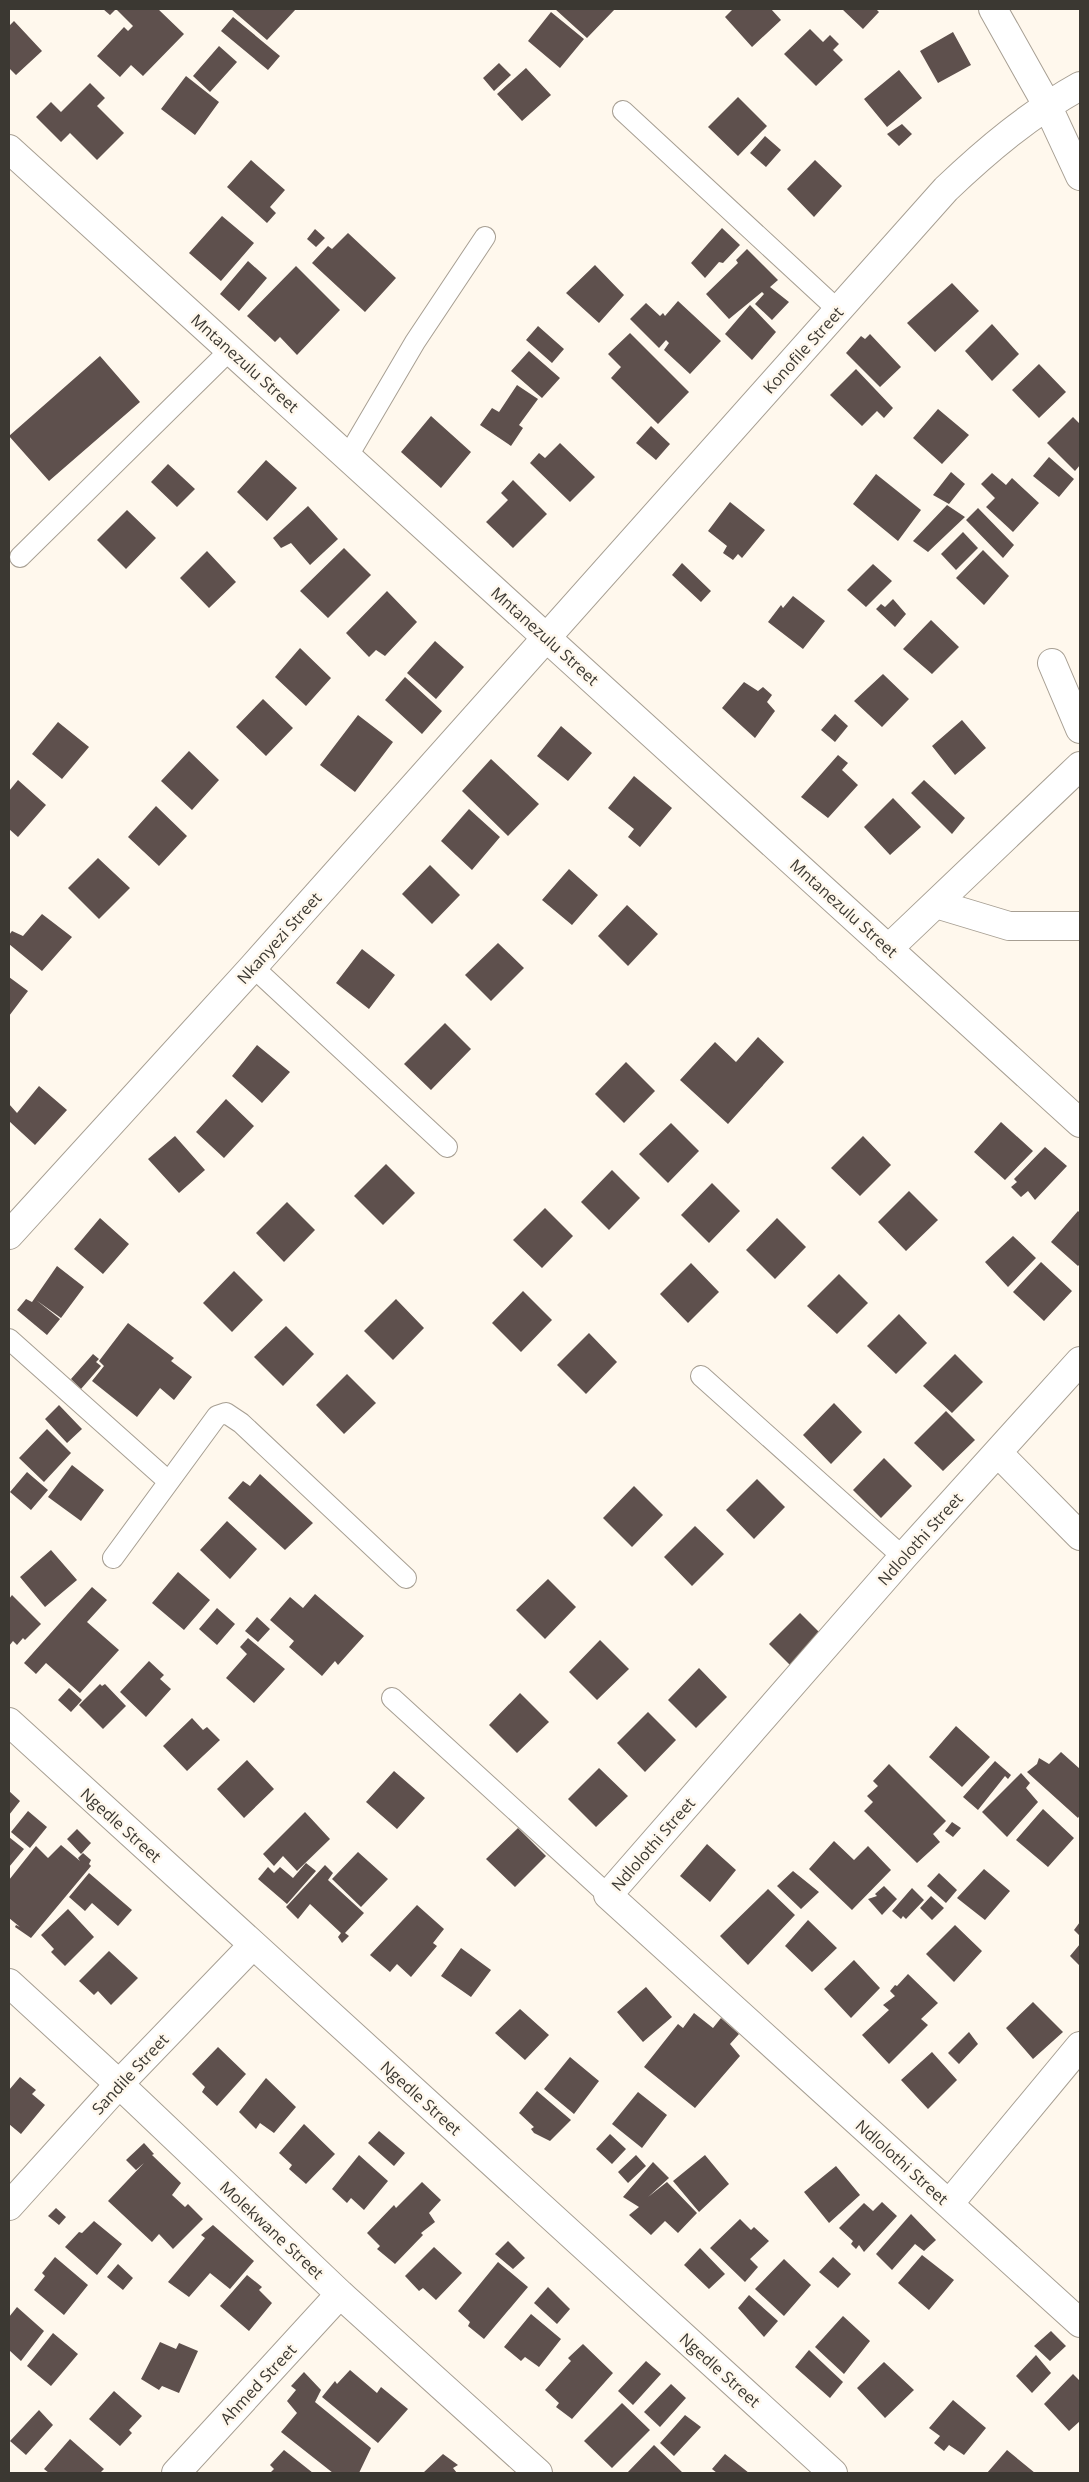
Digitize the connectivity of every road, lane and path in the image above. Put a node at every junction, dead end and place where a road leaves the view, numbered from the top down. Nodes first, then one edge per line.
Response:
1 (993, 9) edge
2 (1080, 86) edge
3 (1047, 105) junction
4 (623, 111) dead end
5 (9, 149) edge
6 (1080, 176) edge
7 (484, 237) dead end
8 (838, 310) junction
9 (230, 350) junction
10 (348, 456) junction
11 (20, 556) dead end
12 (546, 638) junction
13 (1052, 663) dead end
14 (1080, 730) edge
15 (1080, 766) edge
16 (936, 904) junction
17 (1080, 926) edge
18 (888, 949) junction
19 (254, 967) junction
20 (1080, 1123) edge
21 (447, 1147) dead end
22 (9, 1235) edge
23 (9, 1339) edge
24 (1080, 1361) edge
25 (701, 1376) dead end
26 (998, 1453) junction
27 (168, 1481) junction
28 (1080, 1536) edge
29 (903, 1557) junction
30 (114, 1558) dead end
31 (406, 1578) dead end
32 (392, 1698) dead end
33 (9, 1722) edge
34 (608, 1895) junction
35 (253, 1945) junction
36 (9, 1983) edge
37 (1080, 2046) edge
38 (119, 2084) junction
39 (949, 2204) junction
40 (9, 2206) edge
41 (340, 2294) junction
42 (1080, 2323) edge
43 (176, 2473) edge
44 (538, 2473) edge
45 (833, 2473) edge

1 - 3 street
2 - 3 street, Konofile Street
3 - 6 street
3 - 8 street, Konofile Street
4 - 8 lane
5 - 9 street, Mntanezulu Street
7 - 10 lane
8 - 12 street, Konofile Street
9 - 10 street, Mntanezulu Street
9 - 11 lane
10 - 12 street, Mntanezulu Street
12 - 18 street, Mntanezulu Street
12 - 19 street, Nkanyezi Street
13 - 14 street
15 - 16 street
16 - 17 street
16 - 18 street
18 - 20 street, Mntanezulu Street
19 - 21 lane
19 - 22 street, Nkanyezi Street
23 - 27 lane
24 - 26 street, Ndlolothi Street
25 - 29 lane
26 - 28 street
26 - 29 street, Ndlolothi Street
27 - 30 lane
27 - 31 lane
29 - 34 street, Ndlolothi Street
32 - 34 lane
33 - 35 street, Ngedle Street
34 - 39 street, Ndlolothi Street
35 - 38 street, Sandile Street
35 - 45 street, Ngedle Street
36 - 38 street, Molekwane Street
37 - 39 street
38 - 40 street, Sandile Street
38 - 41 street, Molekwane Street
39 - 42 street, Ndlolothi Street
41 - 43 street, Ahmed Street
41 - 44 street, Molekwane Street

